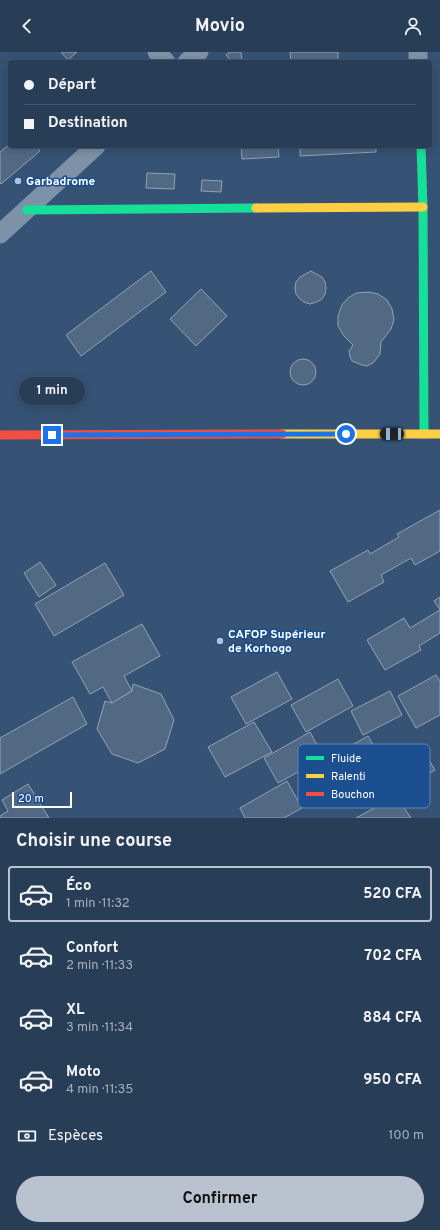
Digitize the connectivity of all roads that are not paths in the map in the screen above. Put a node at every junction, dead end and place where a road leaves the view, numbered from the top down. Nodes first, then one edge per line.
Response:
1 (157, 52) edge
2 (199, 52) edge
3 (164, 60) edge
4 (189, 60) edge
5 (94, 148) edge
6 (421, 148) edge
7 (423, 207) junction
8 (27, 210) junction
9 (0, 234) edge
10 (424, 434) junction
11 (440, 434) edge
12 (0, 435) edge

1 - 3 street
2 - 4 street
5 - 8 street
6 - 7 street
7 - 8 street
7 - 10 street
8 - 9 street
10 - 11 street
10 - 12 street

